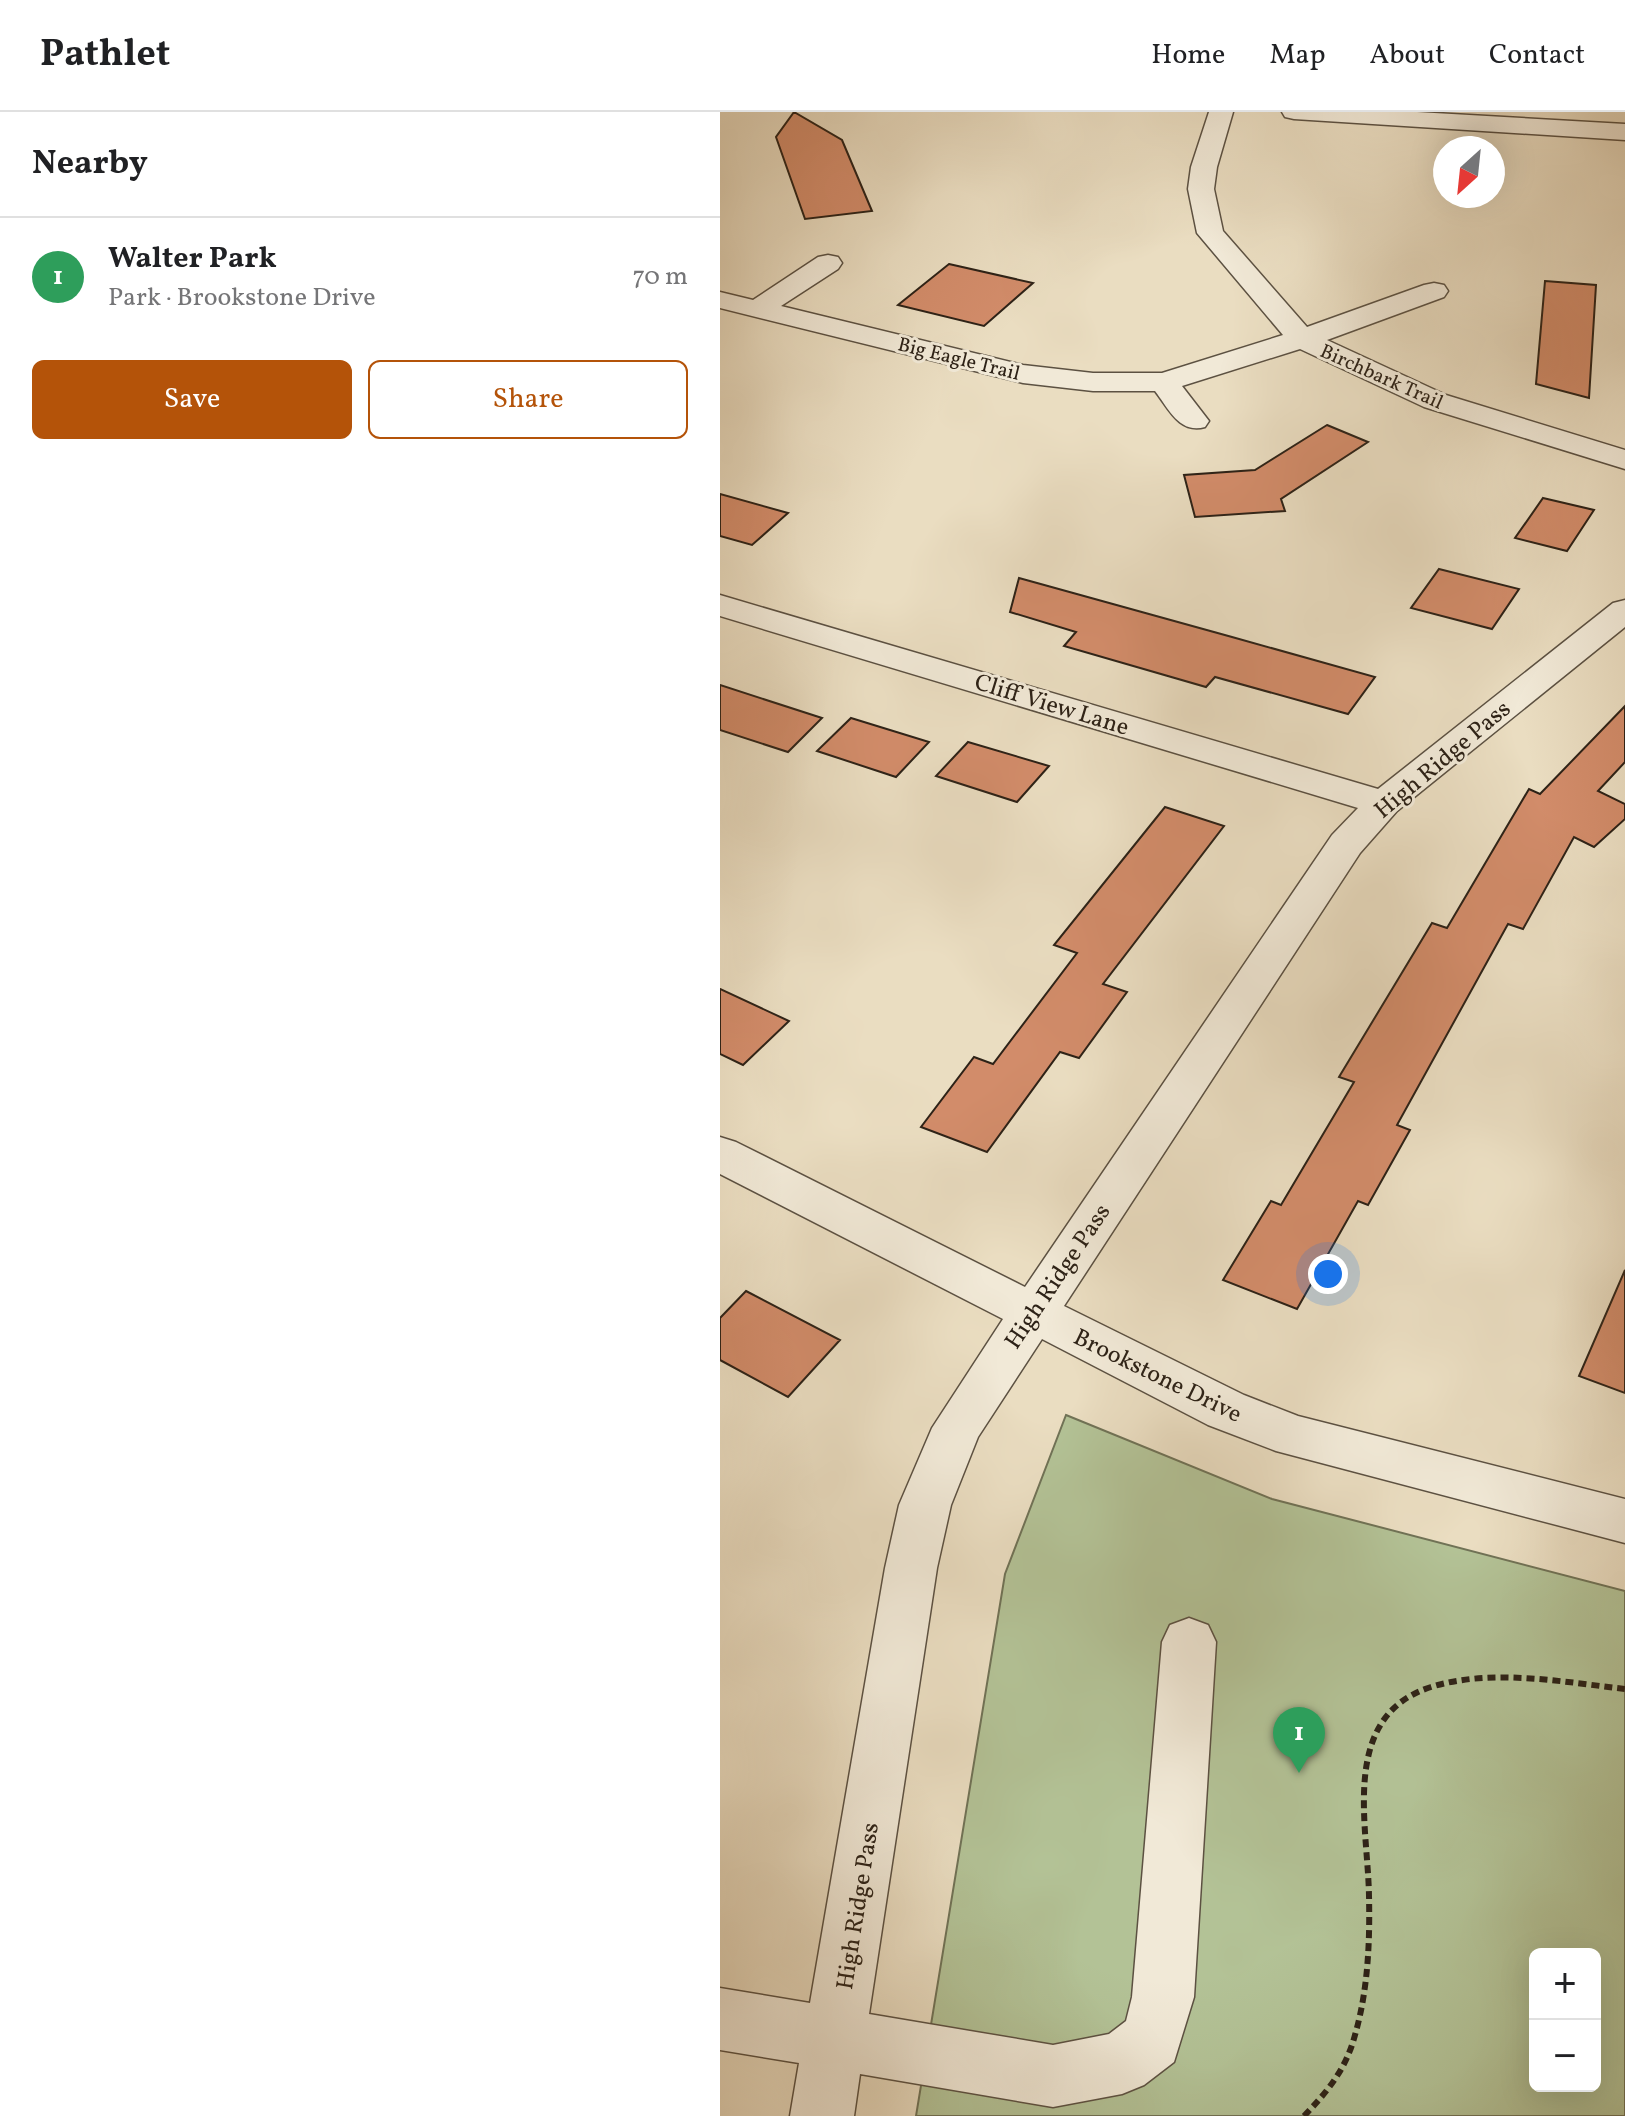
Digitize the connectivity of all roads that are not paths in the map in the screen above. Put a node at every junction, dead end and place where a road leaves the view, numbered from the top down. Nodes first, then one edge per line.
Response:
1 (1221, 112) edge
2 (1294, 112) edge
3 (1625, 132) edge
4 (828, 263) dead end
5 (1434, 291) dead end
6 (720, 300) edge
7 (758, 309) junction
8 (1302, 339) junction
9 (1164, 382) junction
10 (1194, 421) dead end
11 (1625, 460) edge
12 (720, 605) edge
13 (1625, 610) edge
14 (1384, 803) junction
15 (720, 1154) edge
16 (1031, 1313) junction
17 (1625, 1521) edge
18 (1189, 1642) dead end
19 (720, 2019) edge
20 (836, 2036) junction
21 (822, 2116) edge

1 - 8 street, Birchbark Trail
2 - 3 street
4 - 7 street
5 - 8 street, Big Eagle Trail
6 - 7 street, Big Eagle Trail
7 - 9 street, Big Eagle Trail
8 - 9 street, Big Eagle Trail
8 - 11 street, Birchbark Trail
9 - 10 street
12 - 14 street, Cliff View Lane
13 - 14 street, High Ridge Pass
14 - 16 street, High Ridge Pass
15 - 16 street, Brookstone Drive
16 - 17 street, Brookstone Drive
16 - 20 street, High Ridge Pass
18 - 20 street
19 - 20 street
20 - 21 street, High Ridge Pass

